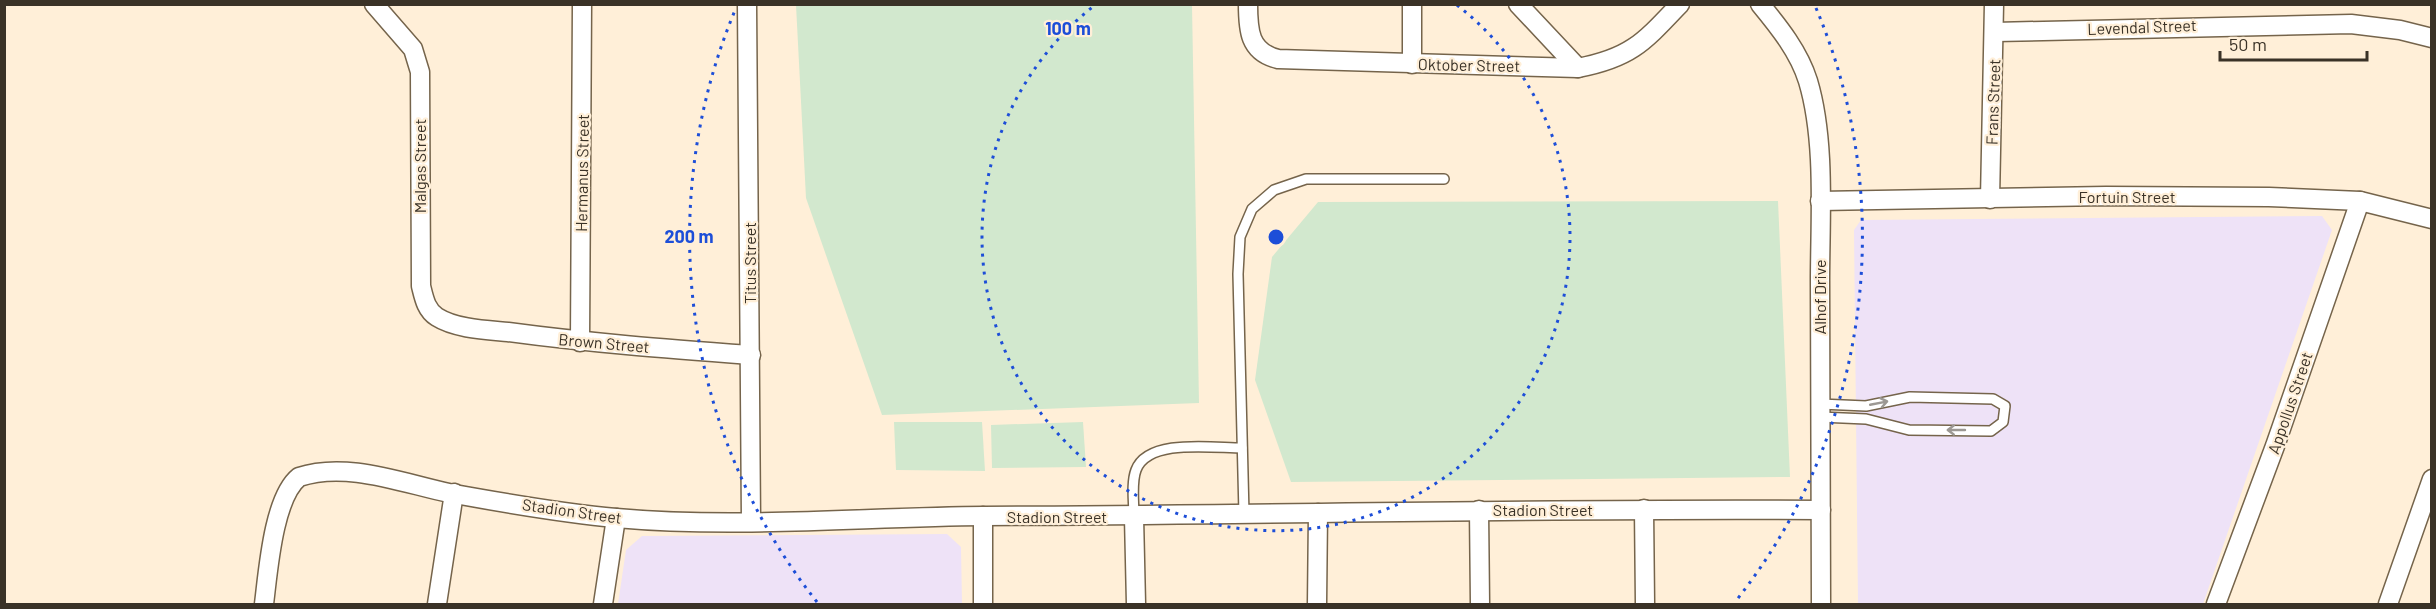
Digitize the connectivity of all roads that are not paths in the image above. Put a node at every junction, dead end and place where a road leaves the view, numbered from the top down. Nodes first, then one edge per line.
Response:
1 (374, 4) edge
2 (582, 4) edge
3 (747, 4) edge
4 (1248, 4) edge
5 (1412, 4) edge
6 (1518, 4) edge
7 (1680, 4) edge
8 (1760, 4) edge
9 (1994, 4) edge
10 (1995, 32) junction
11 (2432, 38) edge
12 (1412, 64) junction
13 (1578, 68) junction
14 (1444, 179) dead end
15 (1990, 199) junction
16 (1820, 201) junction
17 (2360, 201) junction
18 (2432, 219) edge
19 (457, 325) joint
20 (580, 342) junction
21 (751, 355) junction
22 (1820, 411) junction
23 (1242, 448) junction
24 (2432, 479) edge
25 (454, 493) junction
26 (1644, 509) junction
27 (1479, 510) junction
28 (1821, 510) junction
29 (1318, 513) junction
30 (1244, 514) junction
31 (983, 516) junction
32 (1134, 517) junction
33 (616, 518) junction
34 (751, 521) junction
35 (264, 604) edge
36 (437, 604) edge
37 (603, 604) edge
38 (983, 604) edge
39 (1136, 604) edge
40 (1317, 604) edge
41 (1480, 604) edge
42 (1645, 604) edge
43 (1821, 604) edge
44 (2216, 604) edge
45 (2388, 604) edge

1 - 19 street, Malgas Street
2 - 20 street, Hermanus Street
3 - 21 street, Titus Street
4 - 12 street, Oktober Street
5 - 12 street
6 - 13 street
7 - 13 street, Oktober Street
8 - 16 street, Alhof Drive
9 - 10 street, Frans Street
10 - 11 street, Levendal Street
10 - 15 street, Frans Street
12 - 13 street, Oktober Street
14 - 23 lane
15 - 16 street, Fortuin Street
15 - 17 street, Fortuin Street
16 - 22 street, Alhof Drive
17 - 18 street, Fortuin Street
17 - 44 street, Appollus Street
19 - 20 street, Brown Street
20 - 21 street, Brown Street
21 - 34 street, Titus Street
22 -> 22 lane
22 - 28 street, Alhof Drive
23 - 30 lane
23 - 32 lane
24 - 45 street
25 - 33 street, Stadion Street
25 - 35 street, Stadion Street
25 - 36 street
26 - 27 street, Stadion Street
26 - 28 street, Stadion Street
26 - 42 street
27 - 29 street, Stadion Street
27 - 41 street
28 - 43 street, Alhof Drive
29 - 30 street, Stadion Street
29 - 40 street
30 - 32 street, Stadion Street
31 - 32 street, Stadion Street
31 - 34 street, Stadion Street
31 - 38 street
32 - 39 street
33 - 34 street, Stadion Street
33 - 37 street

